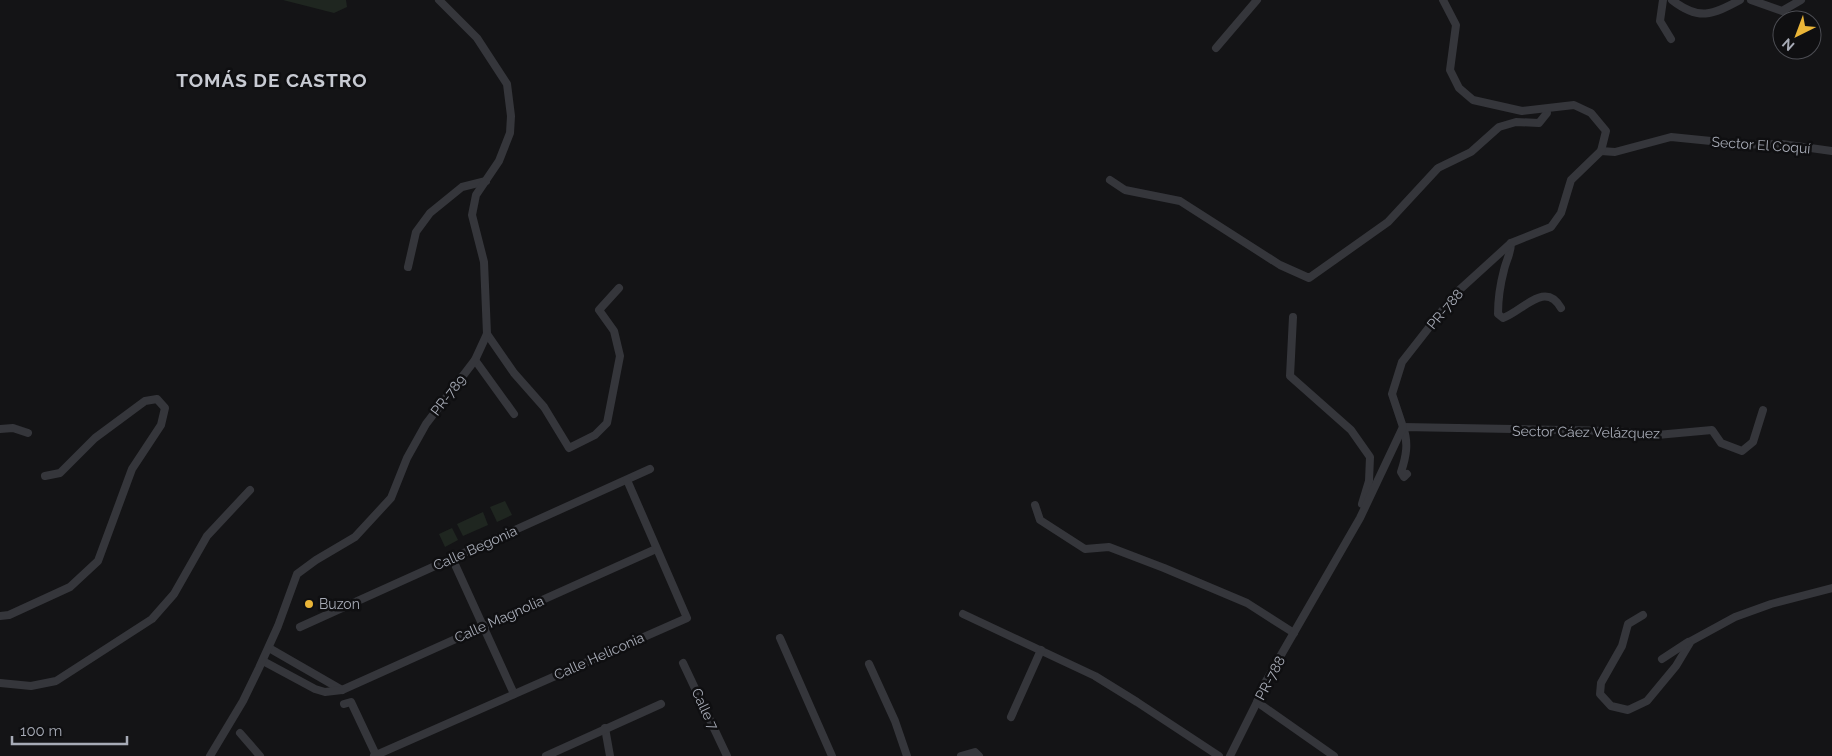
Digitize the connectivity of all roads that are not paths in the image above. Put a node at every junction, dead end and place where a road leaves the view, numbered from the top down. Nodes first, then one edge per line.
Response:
1 (440, 0) edge
2 (1257, 0) edge
3 (1443, 0) edge
4 (1663, 0) edge
5 (1672, 0) edge
6 (1740, 0) edge
7 (1752, 0) edge
8 (1801, 0) edge
9 (1671, 39) dead end
10 (1216, 48) dead end
11 (1546, 110) junction
12 (1601, 151) junction
13 (1832, 151) edge
14 (1110, 180) dead end
15 (486, 181) junction
16 (1512, 243) junction
17 (408, 267) dead end
18 (619, 288) dead end
19 (1561, 308) dead end
20 (1293, 317) dead end
21 (487, 334) junction
22 (475, 360) junction
23 (1763, 410) dead end
24 (514, 414) dead end
25 (1403, 427) junction
26 (0, 429) edge
27 (28, 433) dead end
28 (650, 469) dead end
29 (1407, 474) dead end
30 (45, 476) dead end
31 (627, 480) junction
32 (250, 490) dead end
33 (1034, 505) dead end
34 (1360, 518) junction
35 (656, 548) junction
36 (452, 558) junction
37 (1832, 588) edge
38 (964, 614) dead end
39 (1643, 615) dead end
40 (0, 616) edge
41 (483, 626) junction
42 (300, 627) dead end
43 (1294, 633) junction
44 (780, 638) dead end
45 (1691, 641) junction
46 (268, 648) junction
47 (1041, 650) junction
48 (1662, 659) dead end
49 (263, 661) junction
50 (683, 663) dead end
51 (869, 664) dead end
52 (0, 683) edge
53 (342, 690) junction
54 (514, 694) junction
55 (1257, 702) junction
56 (344, 704) dead end
57 (661, 704) dead end
58 (1011, 717) dead end
59 (605, 728) junction
60 (240, 733) dead end
61 (210, 756) edge
62 (260, 756) edge
63 (375, 756) edge
64 (546, 756) edge
65 (610, 756) edge
66 (727, 756) edge
67 (832, 756) edge
68 (907, 756) edge
69 (961, 756) edge
70 (979, 756) edge
71 (1219, 756) edge
72 (1230, 756) edge
73 (1334, 756) edge

1 - 15 street, PR-789 / PR-789
2 - 10 street
3 - 11 street
4 - 9 street
5 - 6 street
7 - 8 street
11 - 12 street
11 - 14 street
12 - 13 street, Sector El Coquí
12 - 16 street, PR-788 / PR-788
15 - 17 street
15 - 21 street, PR-789 / PR-789
16 - 19 street
16 - 25 street, PR-788 / PR-788
18 - 21 street
20 - 34 street
21 - 22 street, PR-789 / PR-789
22 - 24 street
22 - 46 street, PR-789 / PR-789
23 - 25 street, Sector Cáez Velázquez
25 - 29 street
25 - 34 street, PR-788 / PR-788
26 - 27 street
28 - 31 street, Calle Begonia
30 - 40 street
31 - 35 street, Calle Heliconia
31 - 36 street, Calle Begonia
32 - 52 street
33 - 43 street
34 - 43 street, PR-788 / PR-788
35 - 41 street, Calle Magnolia
35 - 54 street, Calle Heliconia
36 - 41 street
36 - 42 street, Calle Begonia
37 - 45 street
38 - 47 street
39 - 45 street
41 - 53 street, Calle Magnolia
41 - 54 street
43 - 55 street, PR-788 / PR-788
44 - 67 street
45 - 48 street
46 - 49 street, PR-789 / PR-789
46 - 53 street
47 - 58 street
47 - 71 street
49 - 53 street, Calle Magnolia
49 - 61 street, PR-789 / PR-789
50 - 66 street, Calle 7
51 - 68 street
54 - 63 street, Calle Heliconia
55 - 72 street, PR-788 / PR-788
55 - 73 street
56 - 63 street
57 - 59 street
59 - 64 street
59 - 65 street
60 - 62 street
69 - 70 street

